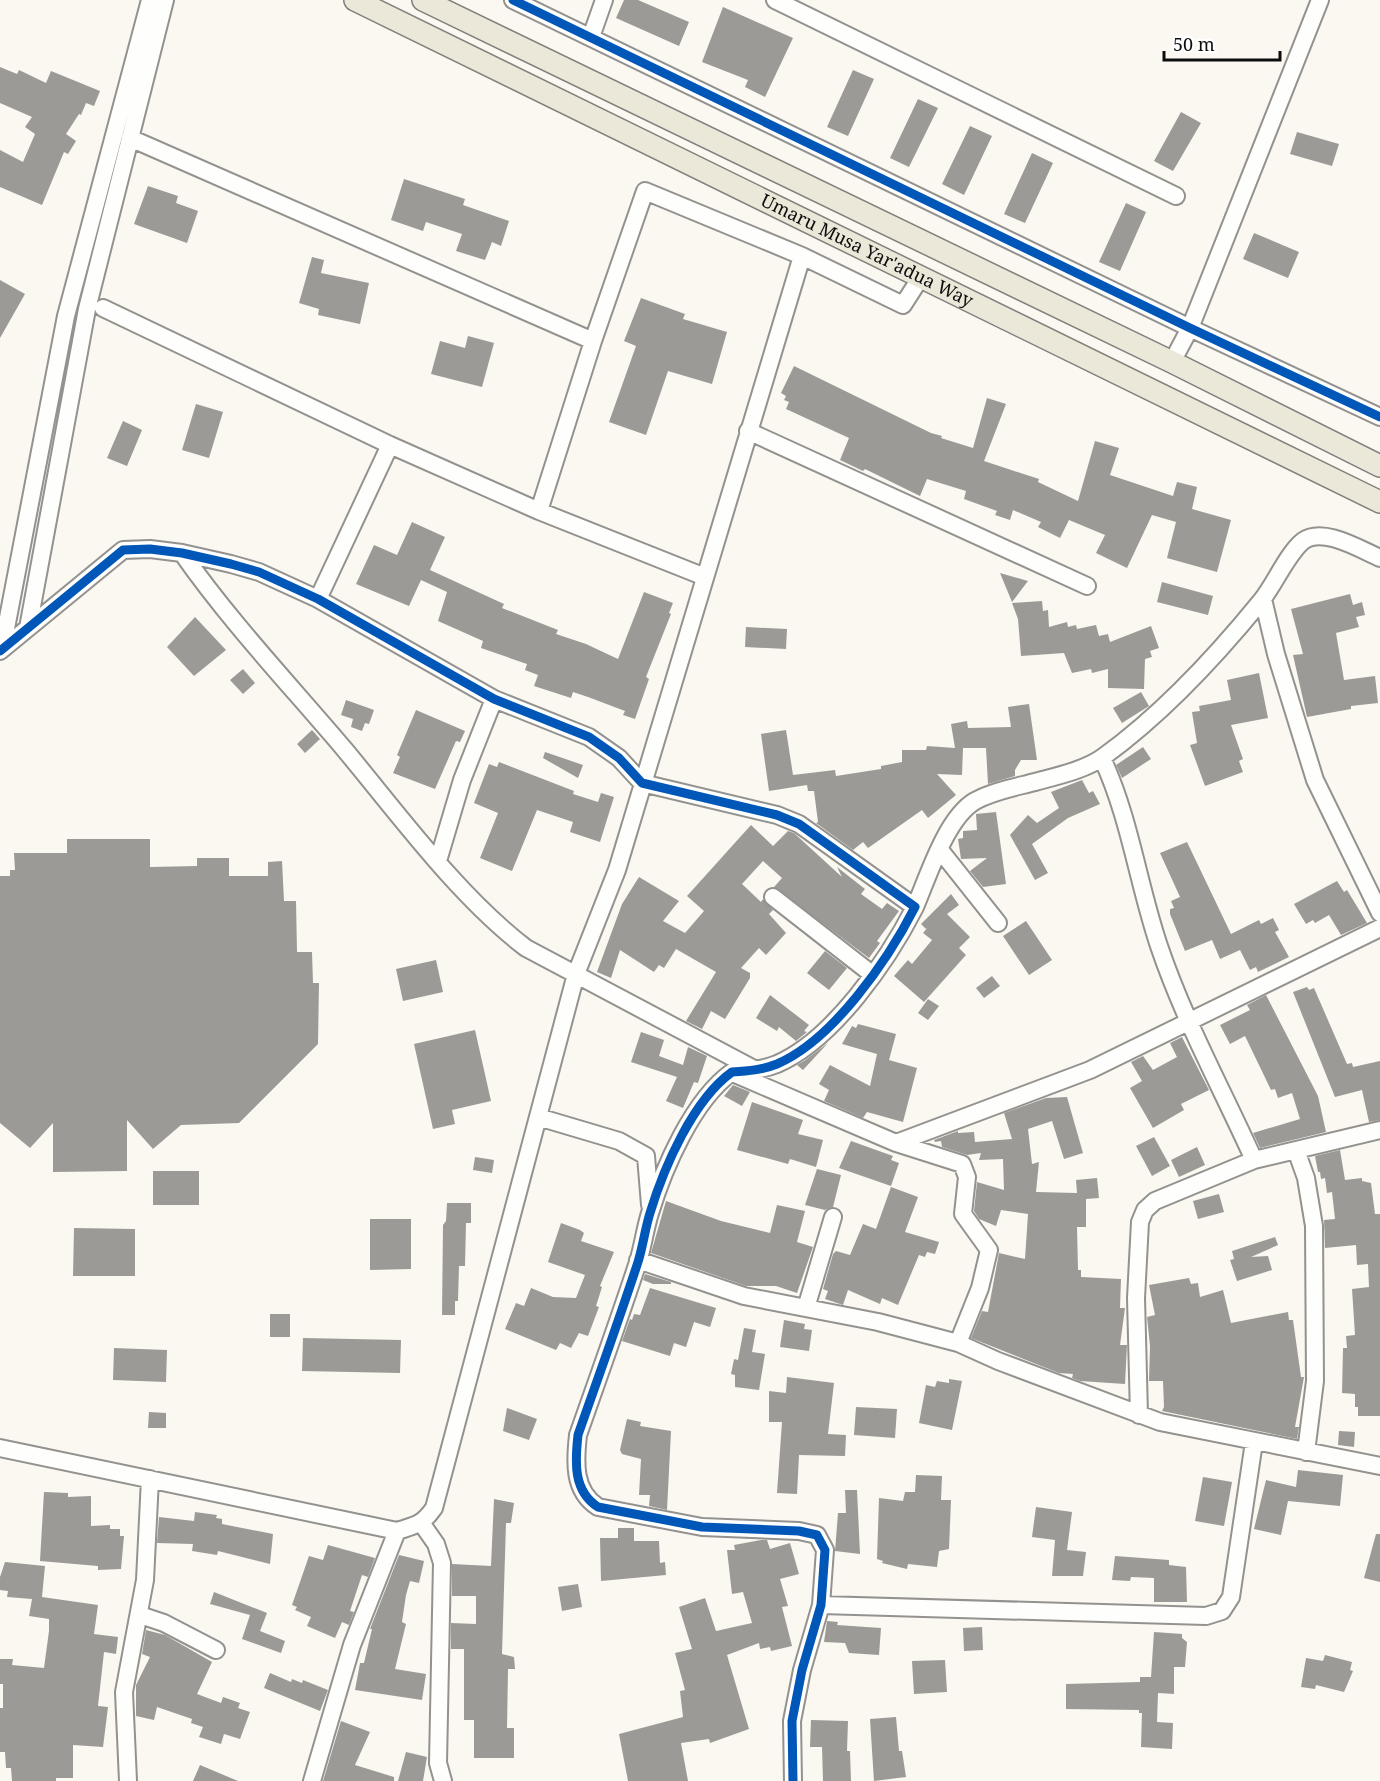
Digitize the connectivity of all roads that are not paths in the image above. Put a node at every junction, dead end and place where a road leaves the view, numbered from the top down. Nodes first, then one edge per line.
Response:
1 (150, 0) edge
2 (165, 0) edge
3 (355, 0) edge
4 (423, 0) edge
5 (513, 0) edge
6 (604, 0) edge
7 (775, 0) edge
8 (1320, 0) edge
9 (591, 37) junction
10 (130, 138) junction
11 (1176, 196) dead end
12 (802, 256) junction
13 (921, 277) junction
14 (103, 308) dead end
15 (1190, 328) junction
16 (593, 341) junction
17 (1172, 362) junction
18 (1380, 417) edge
19 (748, 431) junction
20 (390, 445) junction
21 (1380, 466) edge
22 (1380, 502) edge
23 (539, 511) junction
24 (182, 553) junction
25 (1380, 558) edge
26 (705, 577) junction
27 (1087, 586) dead end
28 (318, 599) junction
29 (1263, 599) junction
30 (28, 628) junction
31 (1, 650) edge
32 (494, 699) junction
33 (1102, 758) junction
34 (642, 783) junction
35 (940, 850) junction
36 (438, 861) junction
37 (773, 897) dead end
38 (915, 907) junction
39 (1380, 913) edge
40 (998, 923) dead end
41 (1380, 928) edge
42 (576, 974) junction
43 (873, 975) junction
44 (1189, 1020) junction
45 (757, 1071) junction
46 (732, 1072) junction
47 (538, 1117) junction
48 (1380, 1131) edge
49 (896, 1143) junction
50 (1296, 1150) junction
51 (1254, 1160) junction
52 (650, 1212) junction
53 (833, 1217) dead end
54 (638, 1260) junction
55 (806, 1308) junction
56 (958, 1343) junction
57 (1138, 1415) junction
58 (1254, 1442) junction
59 (0, 1448) edge
60 (1306, 1452) junction
61 (1380, 1466) edge
62 (150, 1479) junction
63 (422, 1524) junction
64 (397, 1531) junction
65 (821, 1605) junction
66 (140, 1615) junction
67 (216, 1650) dead end
68 (128, 1781) edge
69 (312, 1781) edge
70 (443, 1781) edge
71 (793, 1781) edge

1 - 31 street
2 - 10 street
3 - 13 main road, Umaru Musa Yar'adua Way
4 - 17 main road, Umaru Musa Yar'adua Way
5 - 9 street
6 - 9 street
7 - 11 street
8 - 15 street
9 - 15 street
10 - 16 street
10 - 30 street
12 - 13 street
12 - 16 street
12 - 19 street
13 - 22 main road, Umaru Musa Yar'adua Way
14 - 20 street
15 - 17 street
15 - 18 street
16 - 23 street
17 - 21 main road, Umaru Musa Yar'adua Way
19 - 26 street
19 - 27 street
20 - 23 street
20 - 28 street
23 - 26 street
24 - 28 street
24 - 30 street
24 - 36 street
25 - 29 street
26 - 34 street
28 - 32 street
29 - 33 street
29 - 39 street
30 - 31 street
32 - 34 street
32 - 36 street
33 - 35 street
33 - 44 street
34 - 38 street
34 - 42 street
35 - 38 street
35 - 40 street
36 - 42 street
37 - 43 street
38 - 43 street
41 - 44 street
42 - 45 street
42 - 47 street
43 - 45 street
44 - 49 street
44 - 51 street
45 - 46 street
46 - 49 street
46 - 52 street
47 - 52 street
47 - 63 street
48 - 50 street
49 - 56 street
50 - 51 street
50 - 60 street
51 - 57 street
52 - 54 street
53 - 55 street
54 - 55 street
54 - 65 street
55 - 56 street
56 - 57 street
57 - 58 street
58 - 60 street
58 - 65 street
59 - 62 street
60 - 61 street
62 - 64 street
62 - 66 street
63 - 64 street
63 - 70 street
64 - 69 street
65 - 71 street
66 - 67 street
66 - 68 street

